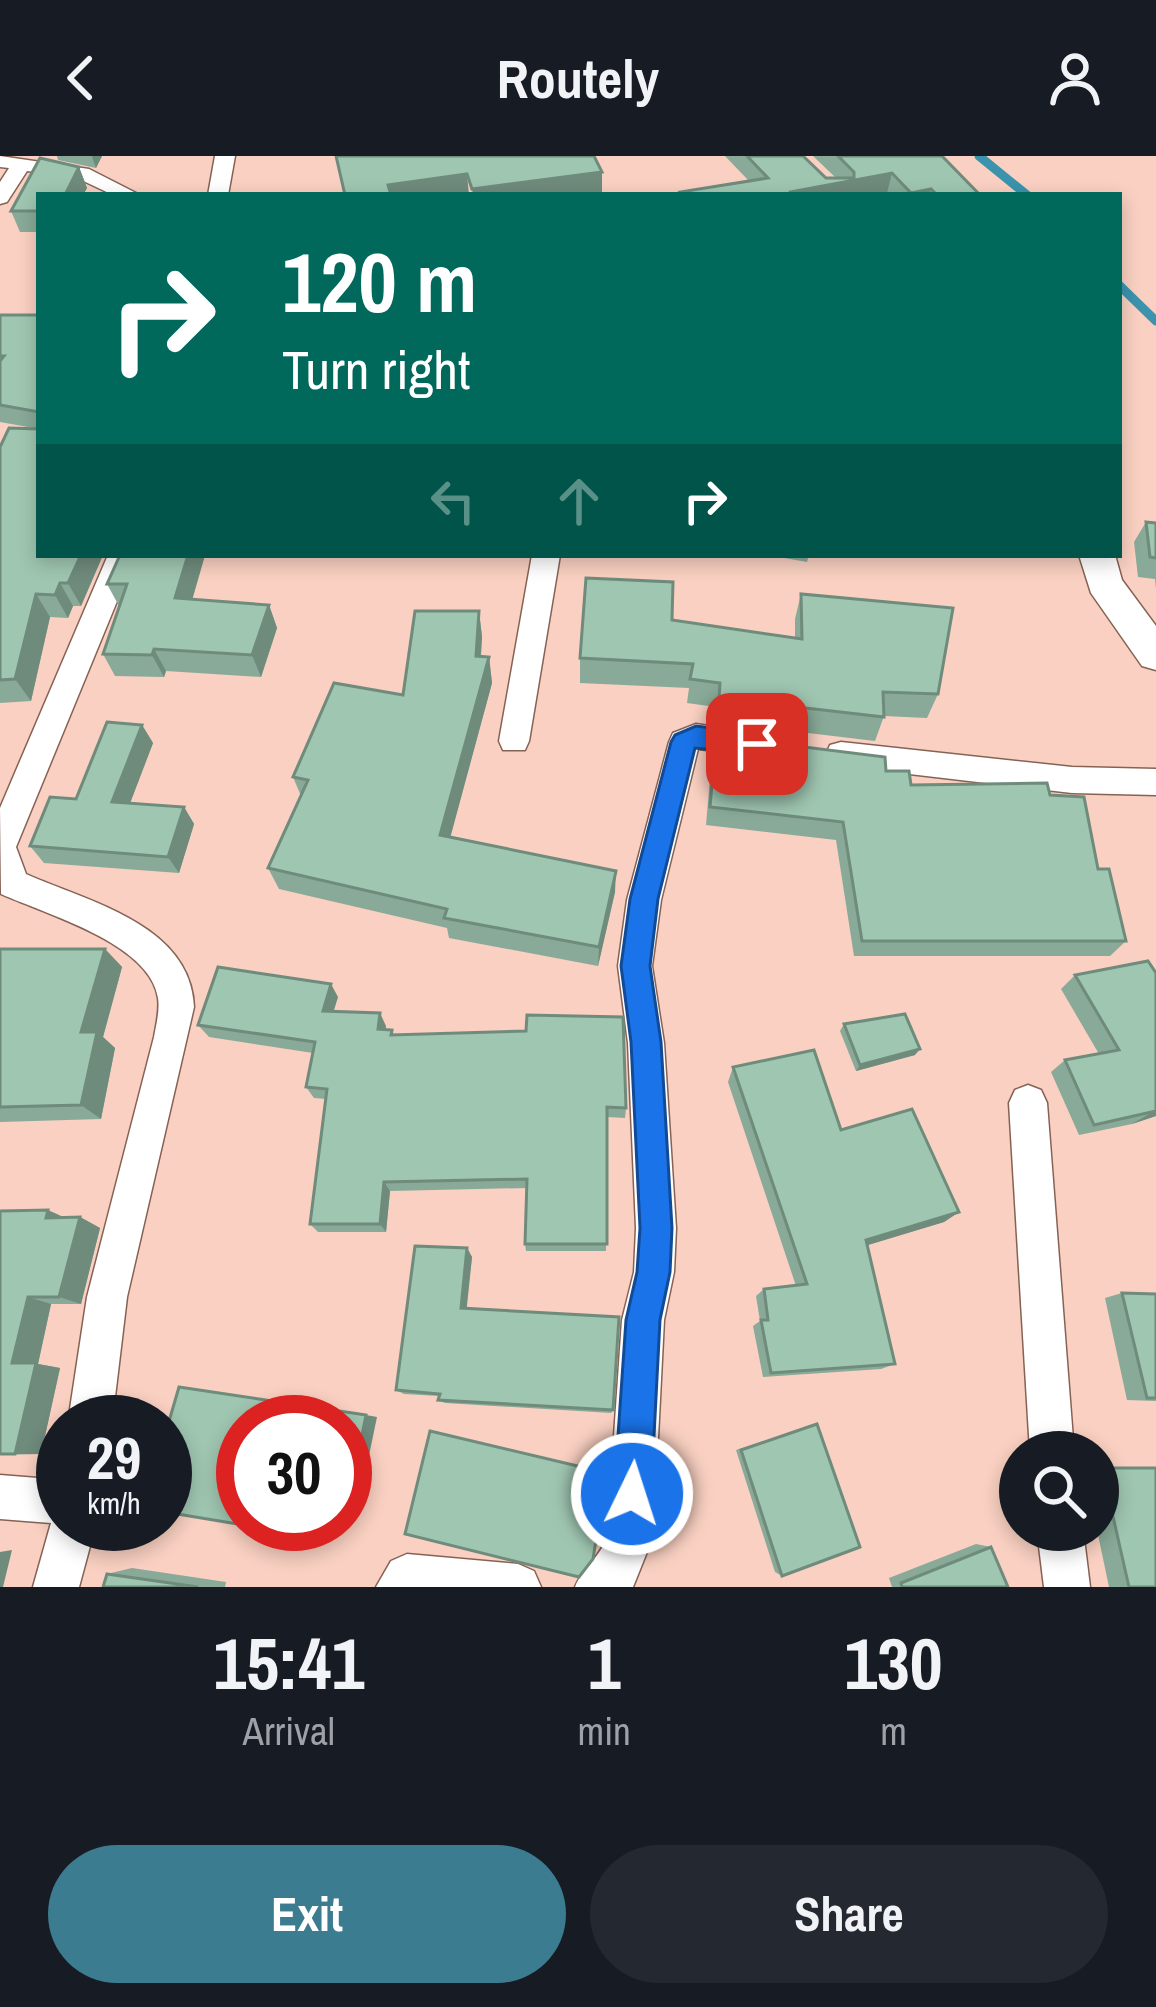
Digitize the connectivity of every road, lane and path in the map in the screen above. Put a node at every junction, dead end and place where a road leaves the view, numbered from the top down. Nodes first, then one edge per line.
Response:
1 (225, 156) edge
2 (11, 162) edge
3 (123, 192) edge
4 (219, 192) edge
5 (0, 198) edge
6 (121, 558) edge
7 (545, 558) edge
8 (1098, 558) edge
9 (1156, 655) edge
10 (514, 741) dead end
11 (1156, 782) edge
12 (0, 847) edge
13 (1028, 1103) dead end
14 (94, 1395) edge
15 (1051, 1431) edge
16 (0, 1497) edge
17 (36, 1500) edge
18 (66, 1551) edge
19 (1063, 1551) edge
20 (56, 1587) edge
21 (399, 1587) edge
22 (518, 1587) edge
23 (598, 1587) edge
24 (1067, 1587) edge

1 - 4 street
2 - 3 street
2 - 5 street
6 - 12 street
7 - 10 street
8 - 9 street
11 - 23 street
12 - 14 street
13 - 15 street
16 - 17 street
18 - 20 street
19 - 24 street
21 - 22 street

